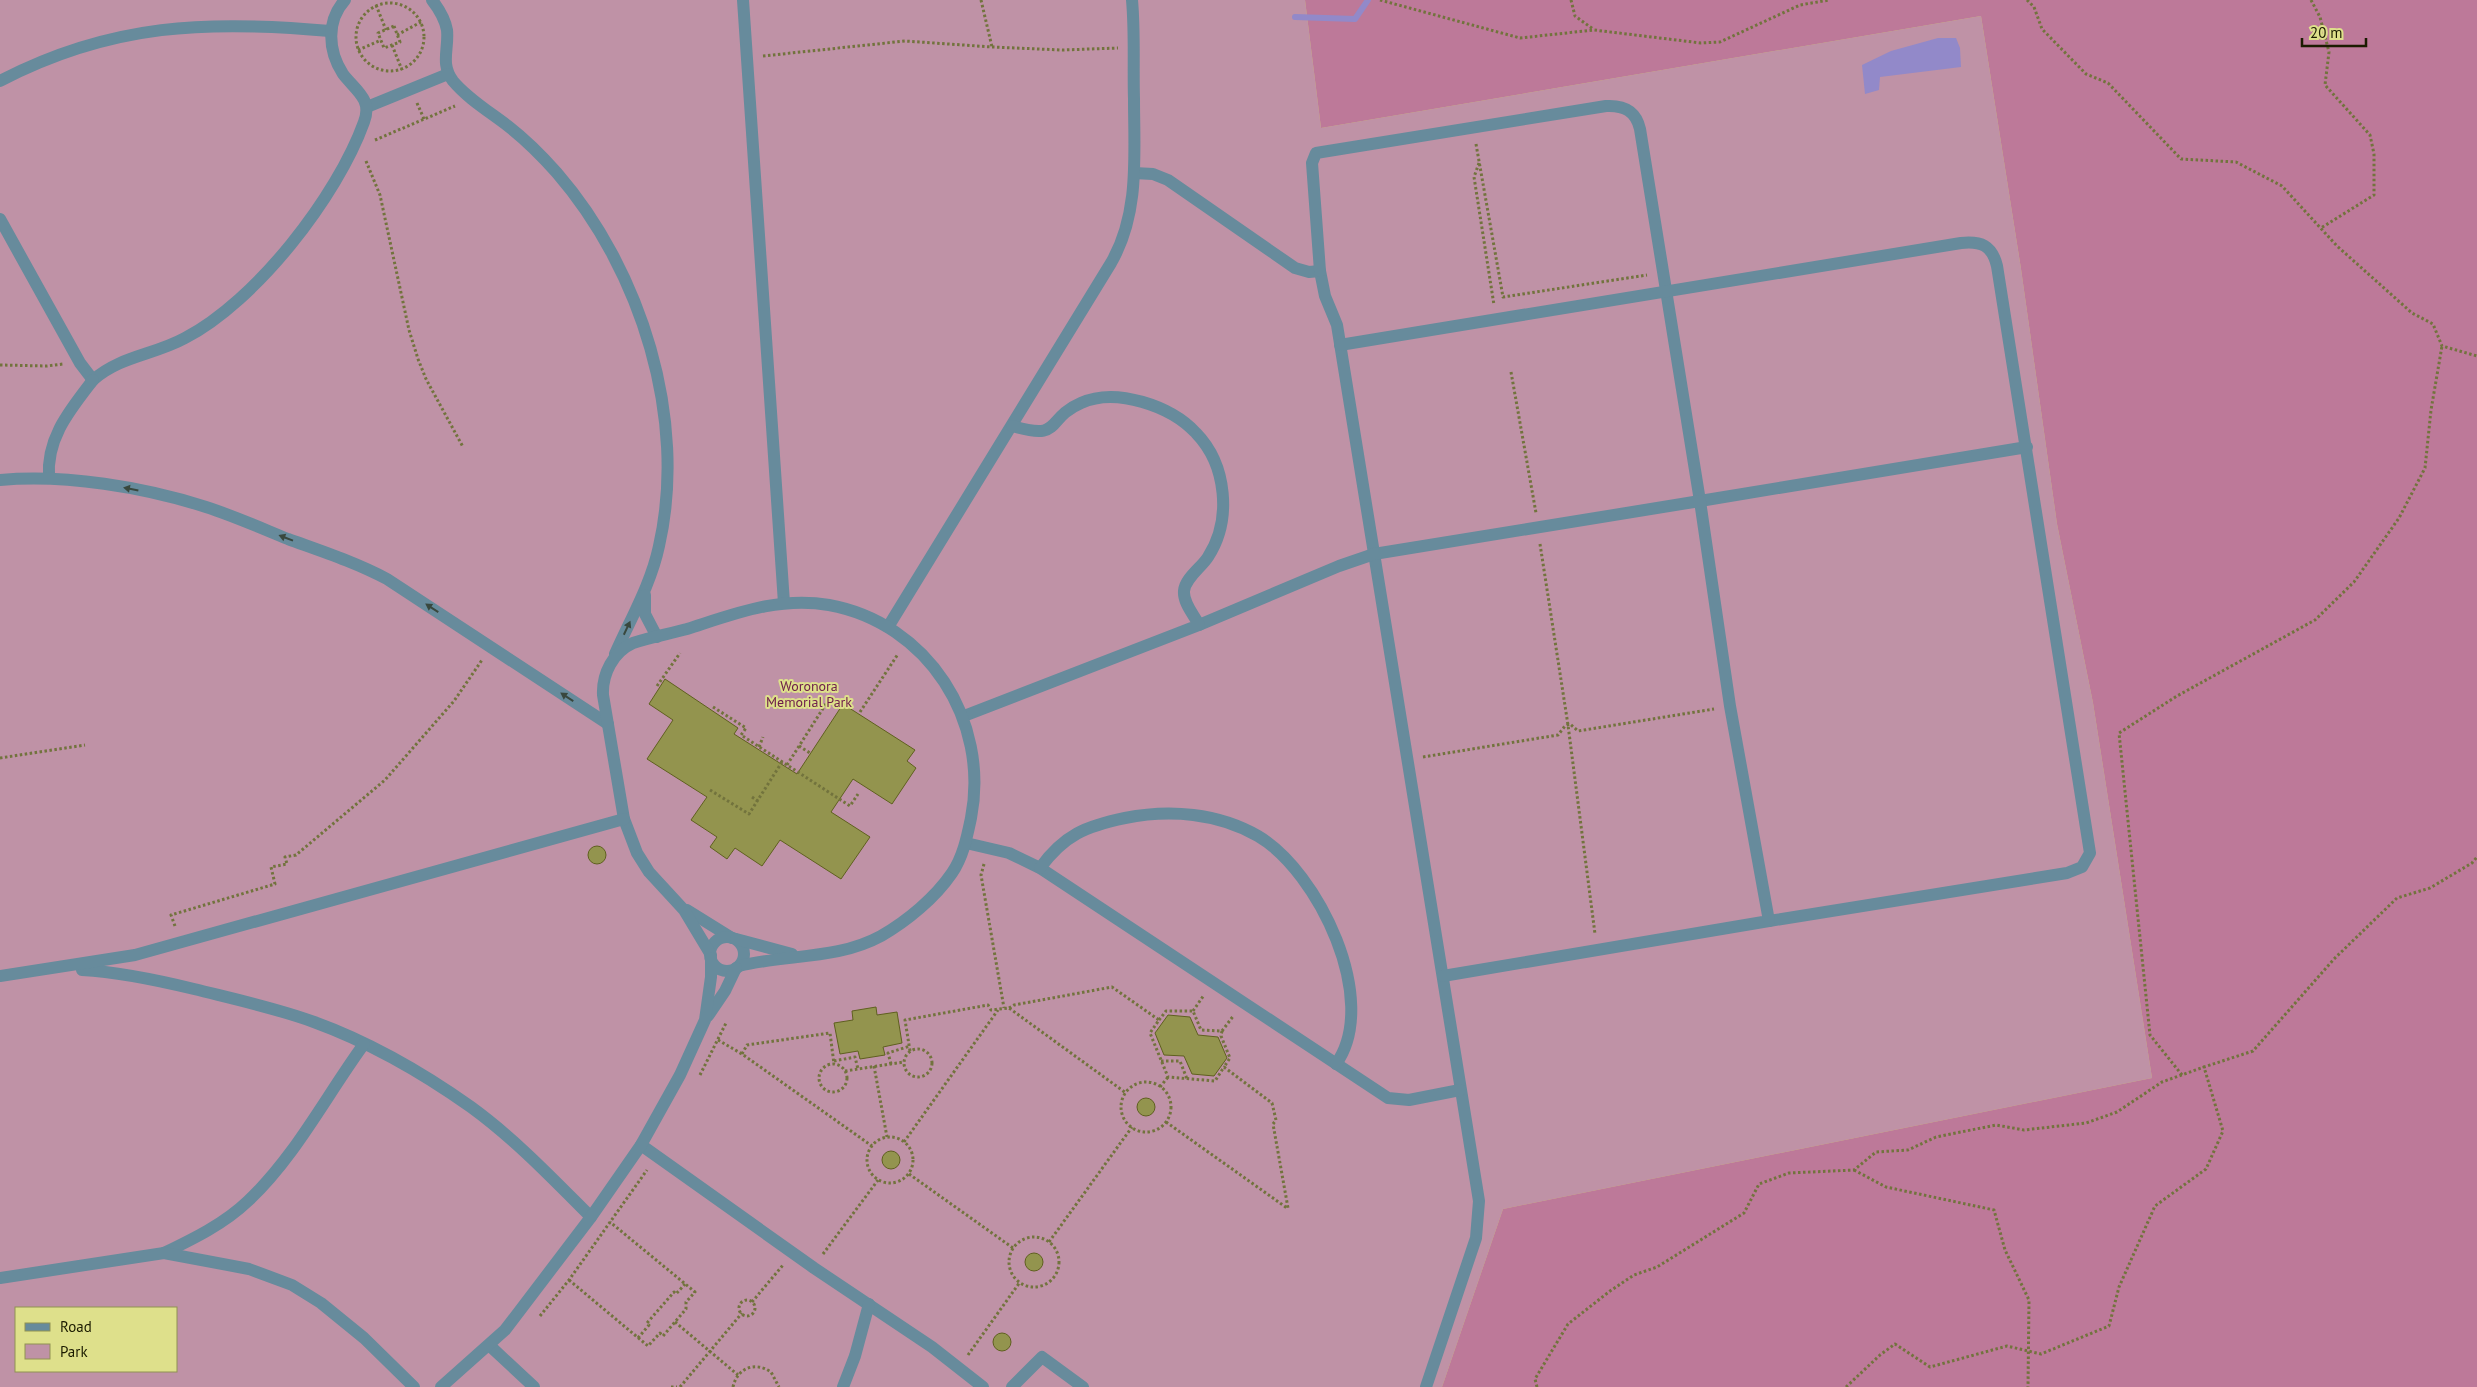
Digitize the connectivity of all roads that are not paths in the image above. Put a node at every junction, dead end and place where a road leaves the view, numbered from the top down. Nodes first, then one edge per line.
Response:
1 (345, 0) edge
2 (432, 0) edge
3 (743, 0) edge
4 (1132, 0) edge
5 (330, 31) junction
6 (448, 74) junction
7 (0, 81) edge
8 (367, 108) junction
9 (1134, 173) junction
10 (0, 219) edge
11 (1320, 271) junction
12 (1666, 290) junction
13 (1340, 345) junction
14 (93, 380) junction
15 (1012, 426) junction
16 (2027, 447) junction
17 (49, 478) junction
18 (0, 480) edge
19 (1700, 501) junction
20 (1374, 554) junction
21 (645, 592) junction
22 (784, 603) junction
23 (1199, 625) junction
24 (888, 627) junction
25 (657, 637) junction
26 (611, 664) junction
27 (964, 716) junction
28 (608, 724) junction
29 (624, 818) junction
30 (966, 843) junction
31 (1040, 868) junction
32 (679, 904) junction
33 (1769, 921) junction
34 (734, 938) junction
35 (711, 956) junction
36 (804, 957) junction
37 (738, 967) junction
38 (42, 971) junction
39 (0, 976) edge
40 (1443, 976) junction
41 (705, 1020) junction
42 (364, 1044) junction
43 (1336, 1064) junction
44 (1460, 1090) junction
45 (641, 1144) junction
46 (592, 1217) junction
47 (164, 1253) junction
48 (0, 1278) edge
49 (869, 1304) junction
50 (489, 1345) junction
51 (414, 1387) edge
52 (441, 1387) edge
53 (534, 1387) edge
54 (843, 1387) edge
55 (983, 1387) edge
56 (1012, 1387) edge
57 (1083, 1387) edge
58 (1426, 1387) edge

1 - 5 lane
2 - 6 lane
3 - 22 lane
4 - 9 lane
5 - 7 lane
5 - 8 lane
6 - 8 lane
6 - 21 lane
8 - 14 lane
9 - 11 lane
9 - 15 lane
10 - 14 lane
11 - 12 lane
11 - 13 lane
12 - 13 lane
12 - 16 lane
12 - 19 lane
13 - 20 lane
14 - 17 lane
15 - 23 lane
15 - 24 lane
16 - 19 lane
16 - 33 lane
17 - 18 lane
28 -> 17 lane
19 - 20 lane
19 - 33 lane
20 - 23 lane
20 - 40 lane
21 - 25 lane
26 -> 21 lane
22 - 24 lane
22 - 25 lane
23 - 27 lane
24 - 27 lane
25 - 26 lane
26 - 28 lane
27 - 30 lane
28 - 29 lane
29 - 32 lane
29 - 38 lane
30 - 31 lane
30 - 36 lane
31 - 43 lane
31 - 43 lane
32 - 34 lane
32 - 35 lane
33 - 40 lane
34 - 35 lane
34 - 36 lane
34 - 37 lane
35 - 37 lane
35 - 41 lane
36 - 37 lane
37 - 41 lane
38 - 39 lane
38 - 42 lane
40 - 44 lane
41 - 45 lane
42 - 46 lane
42 - 47 lane
43 - 44 lane
44 - 58 lane
45 - 46 lane
45 - 49 lane
46 - 50 lane
47 - 48 lane
47 - 51 lane
49 - 54 lane
49 - 55 lane
50 - 52 lane
50 - 53 lane
56 - 57 lane

